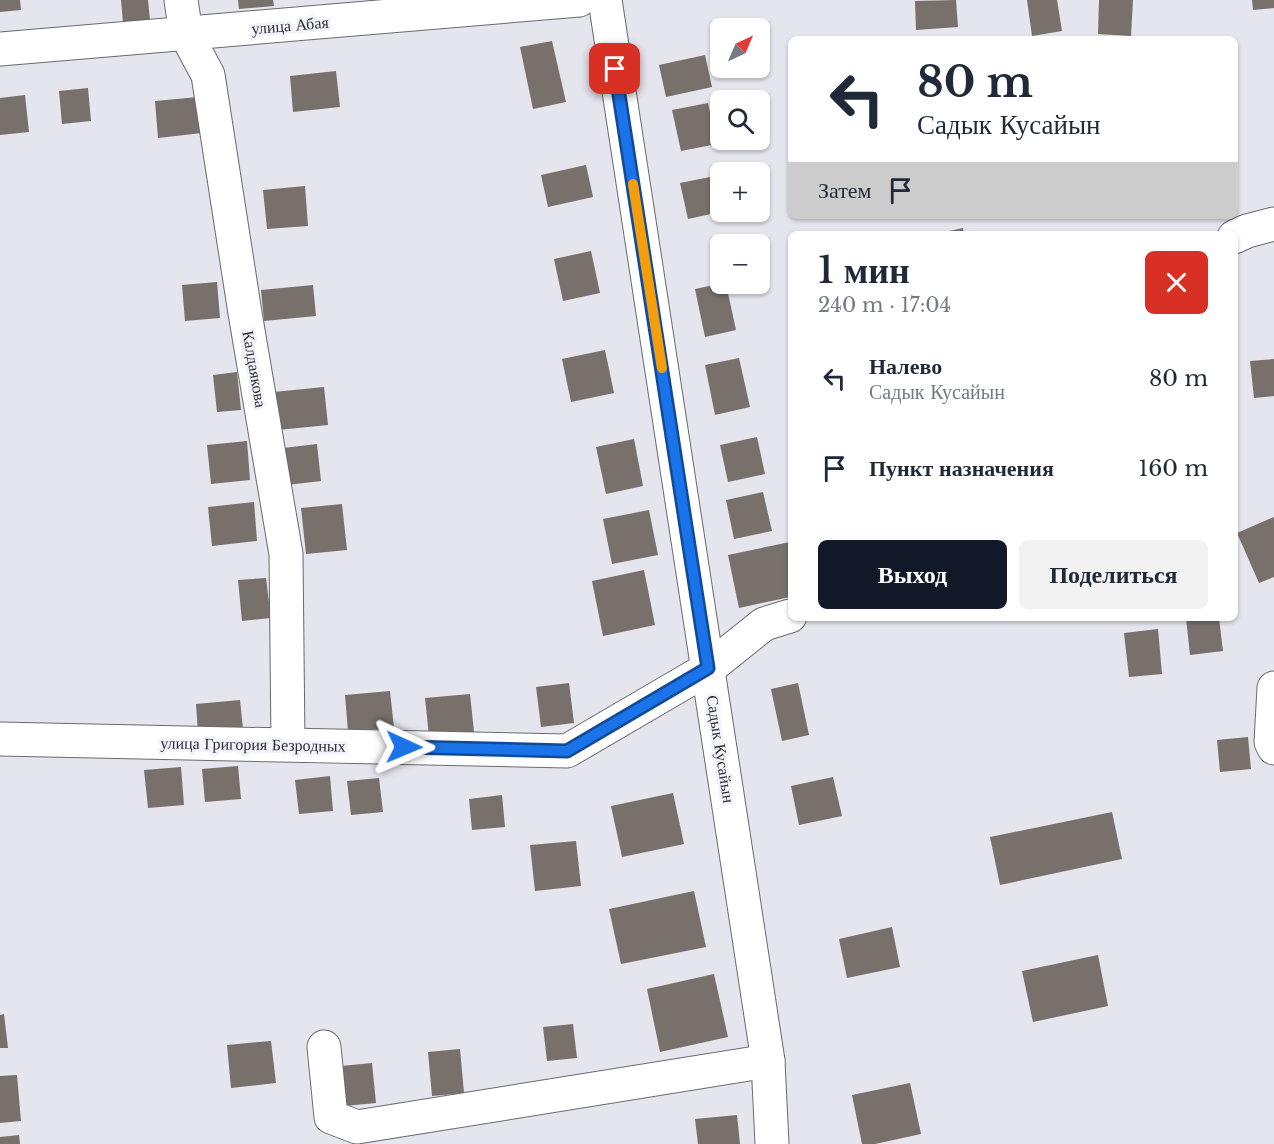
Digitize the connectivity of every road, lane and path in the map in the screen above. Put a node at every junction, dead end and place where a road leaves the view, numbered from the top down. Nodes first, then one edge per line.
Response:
1 (181, 0) edge
2 (579, 0) edge
3 (605, 0) edge
4 (186, 34) junction
5 (0, 49) edge
6 (1274, 224) edge
7 (1238, 235) edge
8 (788, 617) edge
9 (708, 668) junction
10 (1274, 688) edge
11 (0, 739) edge
12 (288, 744) junction
13 (1274, 748) edge
14 (324, 1047) dead end
15 (768, 1061) junction
16 (772, 1144) edge

1 - 4 street, Калдаякова
2 - 4 street, улица Абая
3 - 9 street, Садык Кусайын
4 - 5 street, улица Абая
4 - 12 street, Калдаякова
6 - 7 street
8 - 9 street, улица Григория Безродных
9 - 12 street, улица Григория Безродных
9 - 15 street, Садык Кусайын
10 - 13 street
11 - 12 street, улица Григория Безродных
14 - 15 street
15 - 16 street, Садык Кусайын

